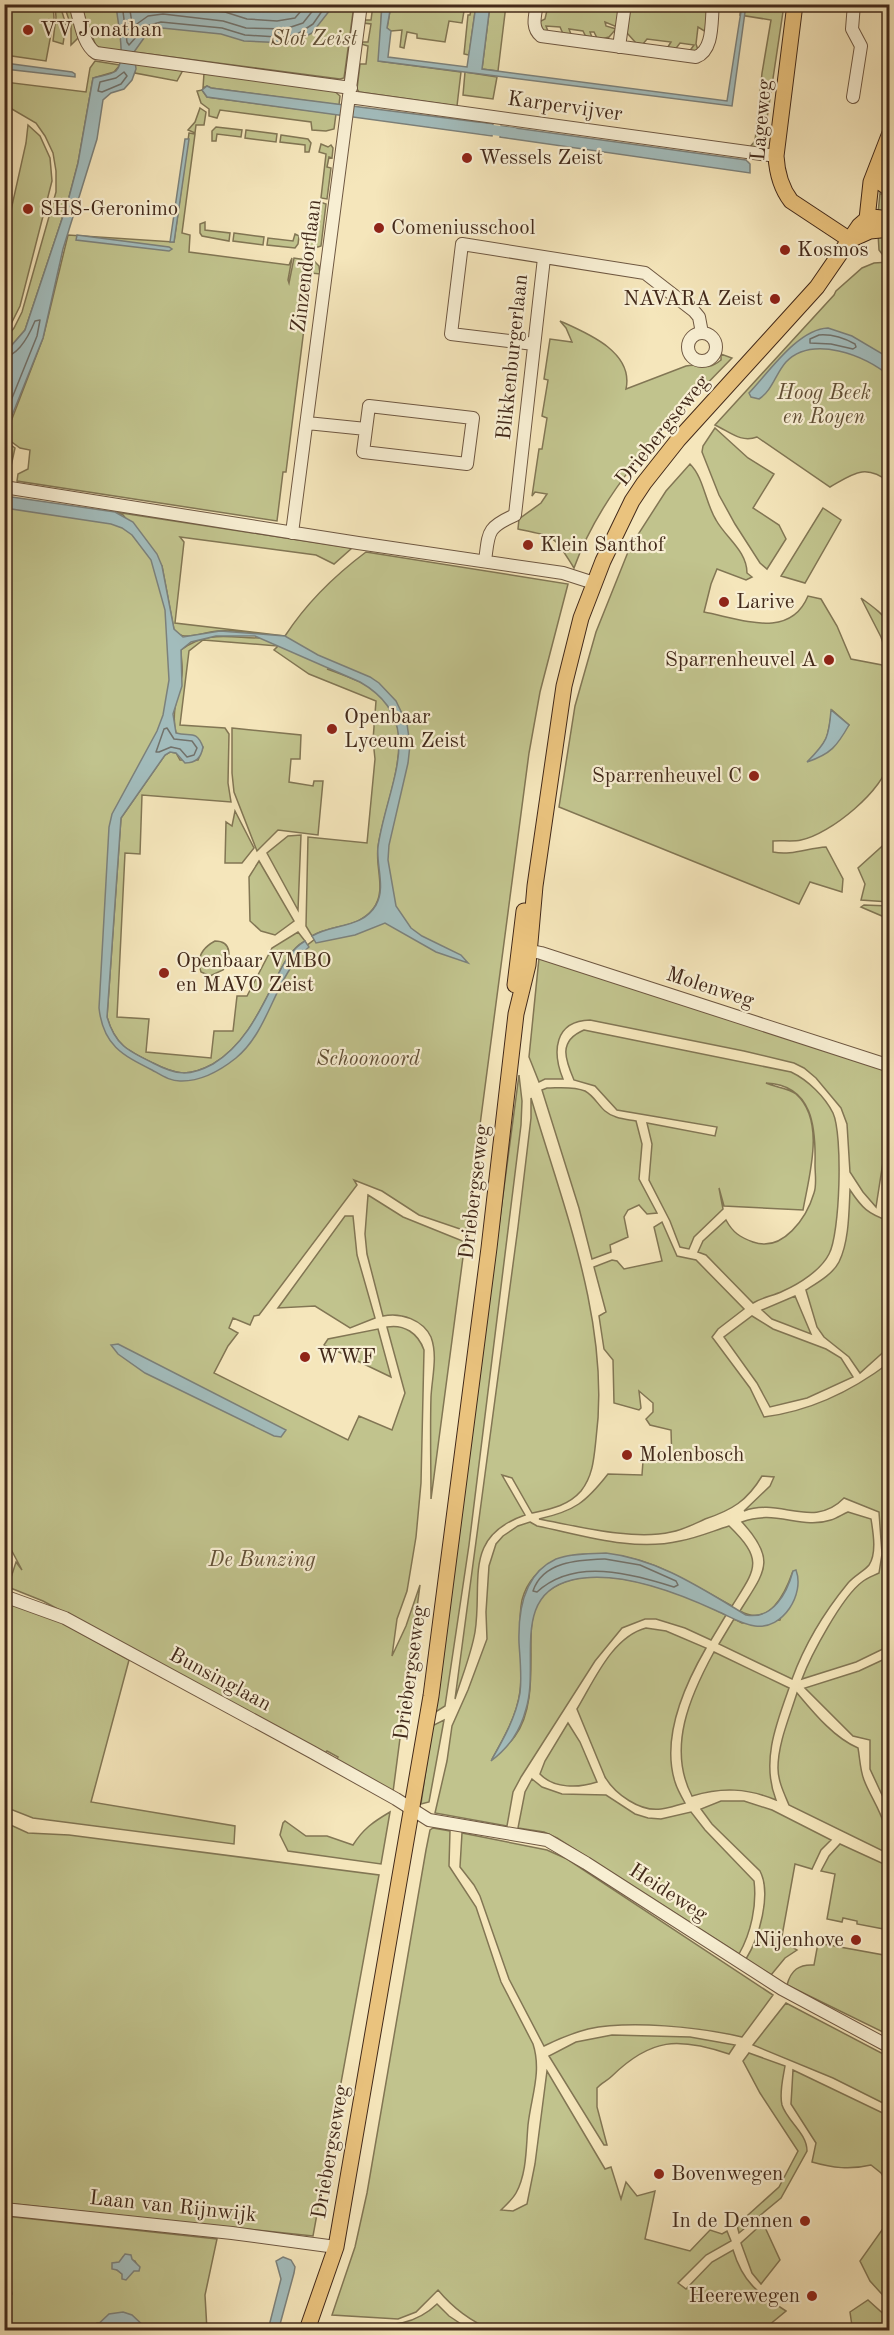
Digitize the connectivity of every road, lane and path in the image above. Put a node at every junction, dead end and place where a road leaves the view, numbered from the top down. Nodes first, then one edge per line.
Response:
1 (75, 4) edge
2 (361, 4) edge
3 (537, 4) edge
4 (625, 4) edge
5 (713, 4) edge
6 (795, 4) edge
7 (854, 4) edge
8 (619, 47) junction
9 (350, 96) junction
10 (852, 97) dead end
11 (890, 133) edge
12 (776, 156) junction
13 (873, 177) junction
14 (890, 189) edge
15 (867, 219) junction
16 (890, 219) edge
17 (890, 229) edge
18 (850, 240) junction
19 (544, 258) junction
20 (702, 333) dead end
21 (534, 344) junction
22 (307, 423) junction
23 (366, 429) junction
24 (4, 487) edge
25 (292, 533) junction
26 (485, 561) junction
27 (594, 582) junction
28 (524, 950) junction
29 (890, 1066) edge
30 (4, 1596) edge
31 (412, 1809) junction
32 (890, 2047) edge
33 (4, 2209) edge
34 (336, 2247) junction
35 (308, 2331) edge

1 - 9 street, Karpervijver
2 - 9 street, Zinzendorflaan
3 - 8 street
4 - 8 street
5 - 8 street
6 - 12 main road, Lageweg
7 - 10 street
9 - 12 street, Karpervijver
9 - 22 street, Zinzendorflaan
11 - 13 main road
12 - 18 main road, Lageweg
13 - 14 main road
13 - 15 main road
15 - 16 main road
15 - 18 main road, Driebergseweg
17 - 18 main road
18 - 27 main road, Driebergseweg
19 - 20 street, Blikkenburgerlaan
19 - 21 street, Blikkenburgerlaan
19 - 21 street
21 - 26 street, Blikkenburgerlaan
22 - 23 street
22 - 25 street, Zinzendorflaan
23 - 23 street
24 - 25 street
25 - 26 street
26 - 27 street
27 - 28 main road, Driebergseweg
28 - 29 street, Molenweg
28 - 31 main road, Driebergseweg
30 - 31 street, Bunsinglaan
31 - 32 street, Heideweg
31 - 34 main road, Driebergseweg
33 - 34 street, Laan van Rijnwijk
34 - 35 main road, Driebergseweg

